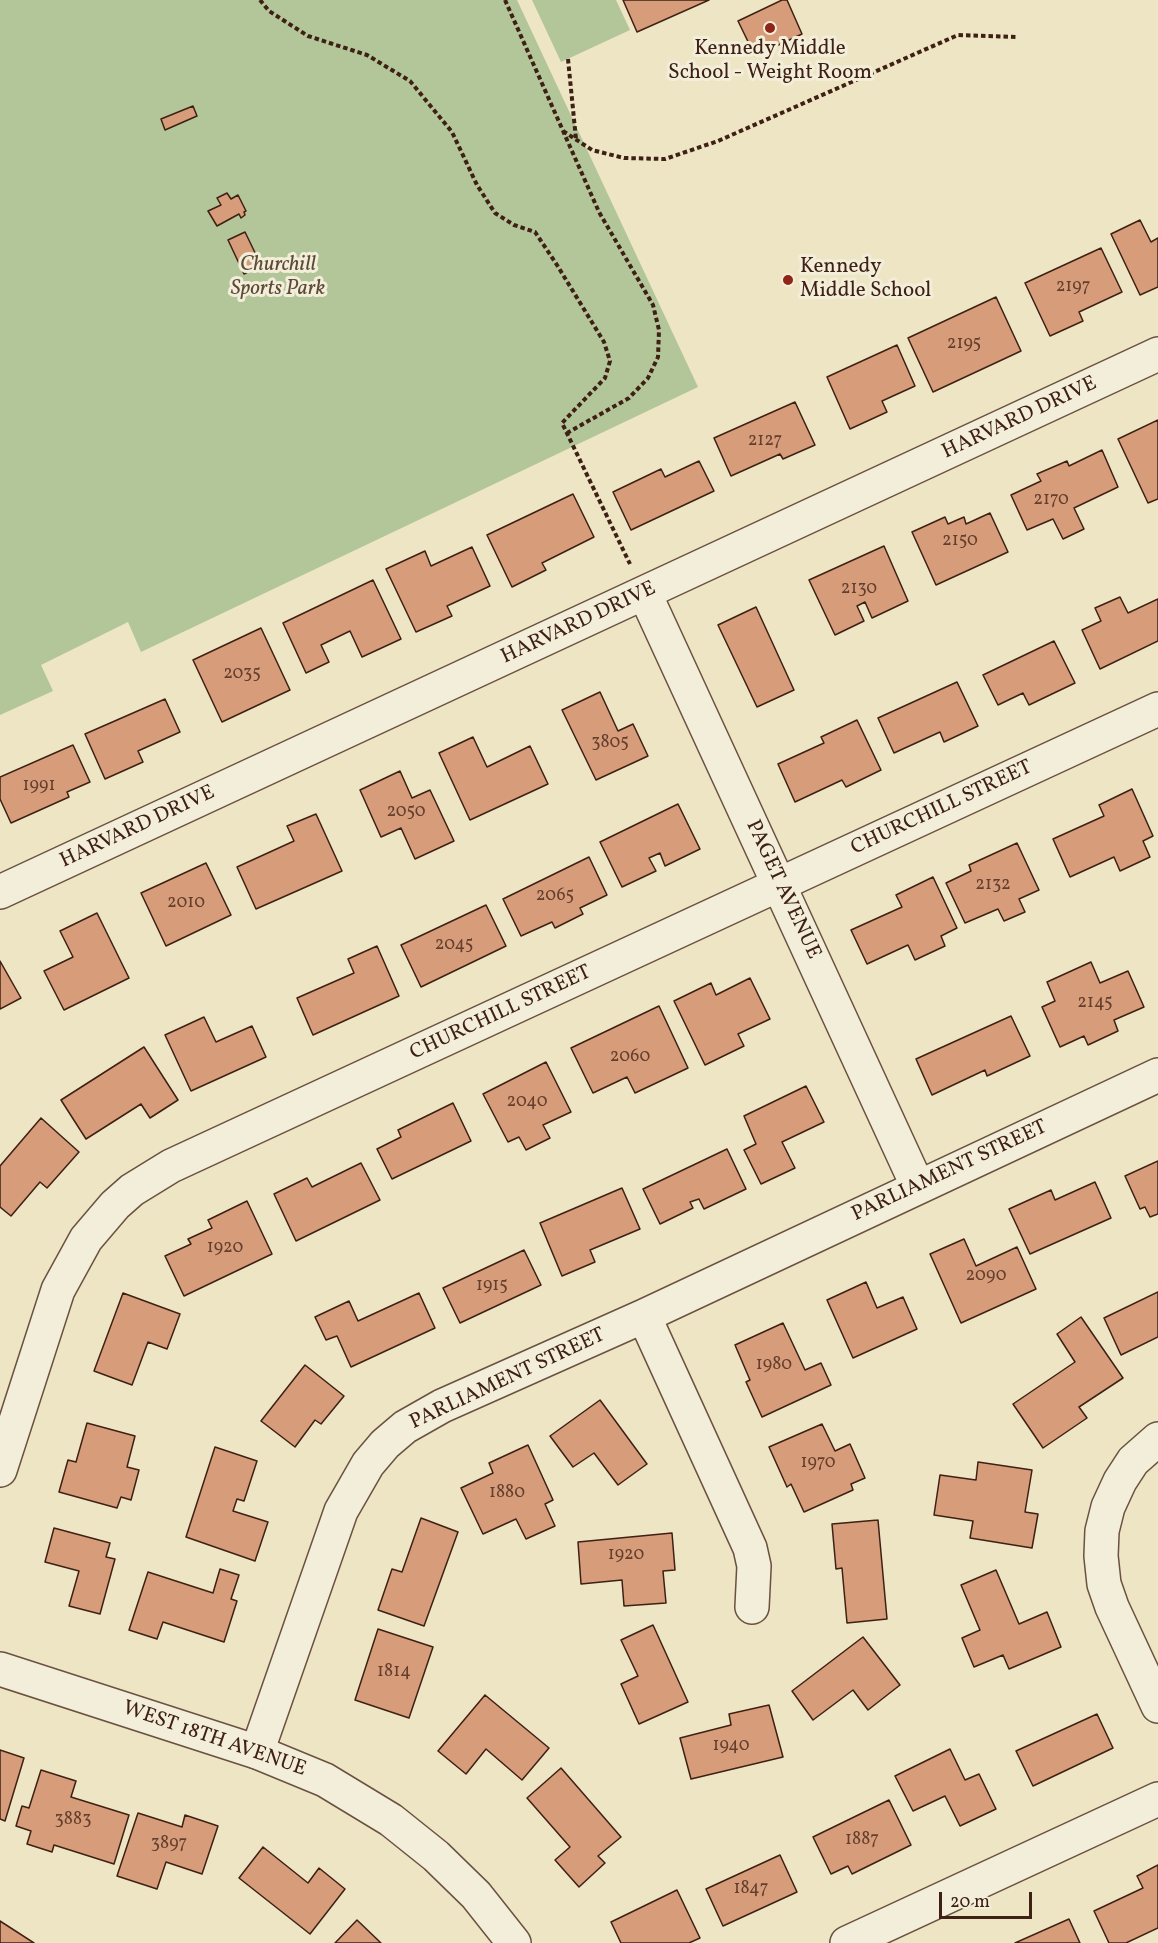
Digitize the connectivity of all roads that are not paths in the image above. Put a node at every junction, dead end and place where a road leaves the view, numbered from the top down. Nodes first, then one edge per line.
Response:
1 (1158, 354) edge
2 (645, 594) junction
3 (1158, 709) edge
4 (780, 885) junction
5 (0, 892) edge
6 (1158, 1075) edge
7 (918, 1187) junction
8 (644, 1316) junction
9 (1158, 1439) edge
10 (0, 1470) edge
11 (752, 1607) dead end
12 (0, 1669) edge
13 (1158, 1706) edge
14 (257, 1752) junction
15 (1158, 1799) edge
16 (514, 1943) edge
17 (847, 1943) edge

1 - 2 street, HARVARD DRIVE
2 - 4 street, PAGET AVENUE
2 - 5 street, HARVARD DRIVE
3 - 4 street, CHURCHILL STREET
4 - 7 street, PAGET AVENUE
4 - 10 street, CHURCHILL STREET
6 - 7 street, PARLIAMENT STREET
7 - 8 street, PARLIAMENT STREET
8 - 11 street
8 - 14 street, PARLIAMENT STREET
9 - 13 street
12 - 14 street, WEST 18TH AVENUE
14 - 16 street, WEST 18TH AVENUE
15 - 17 street

